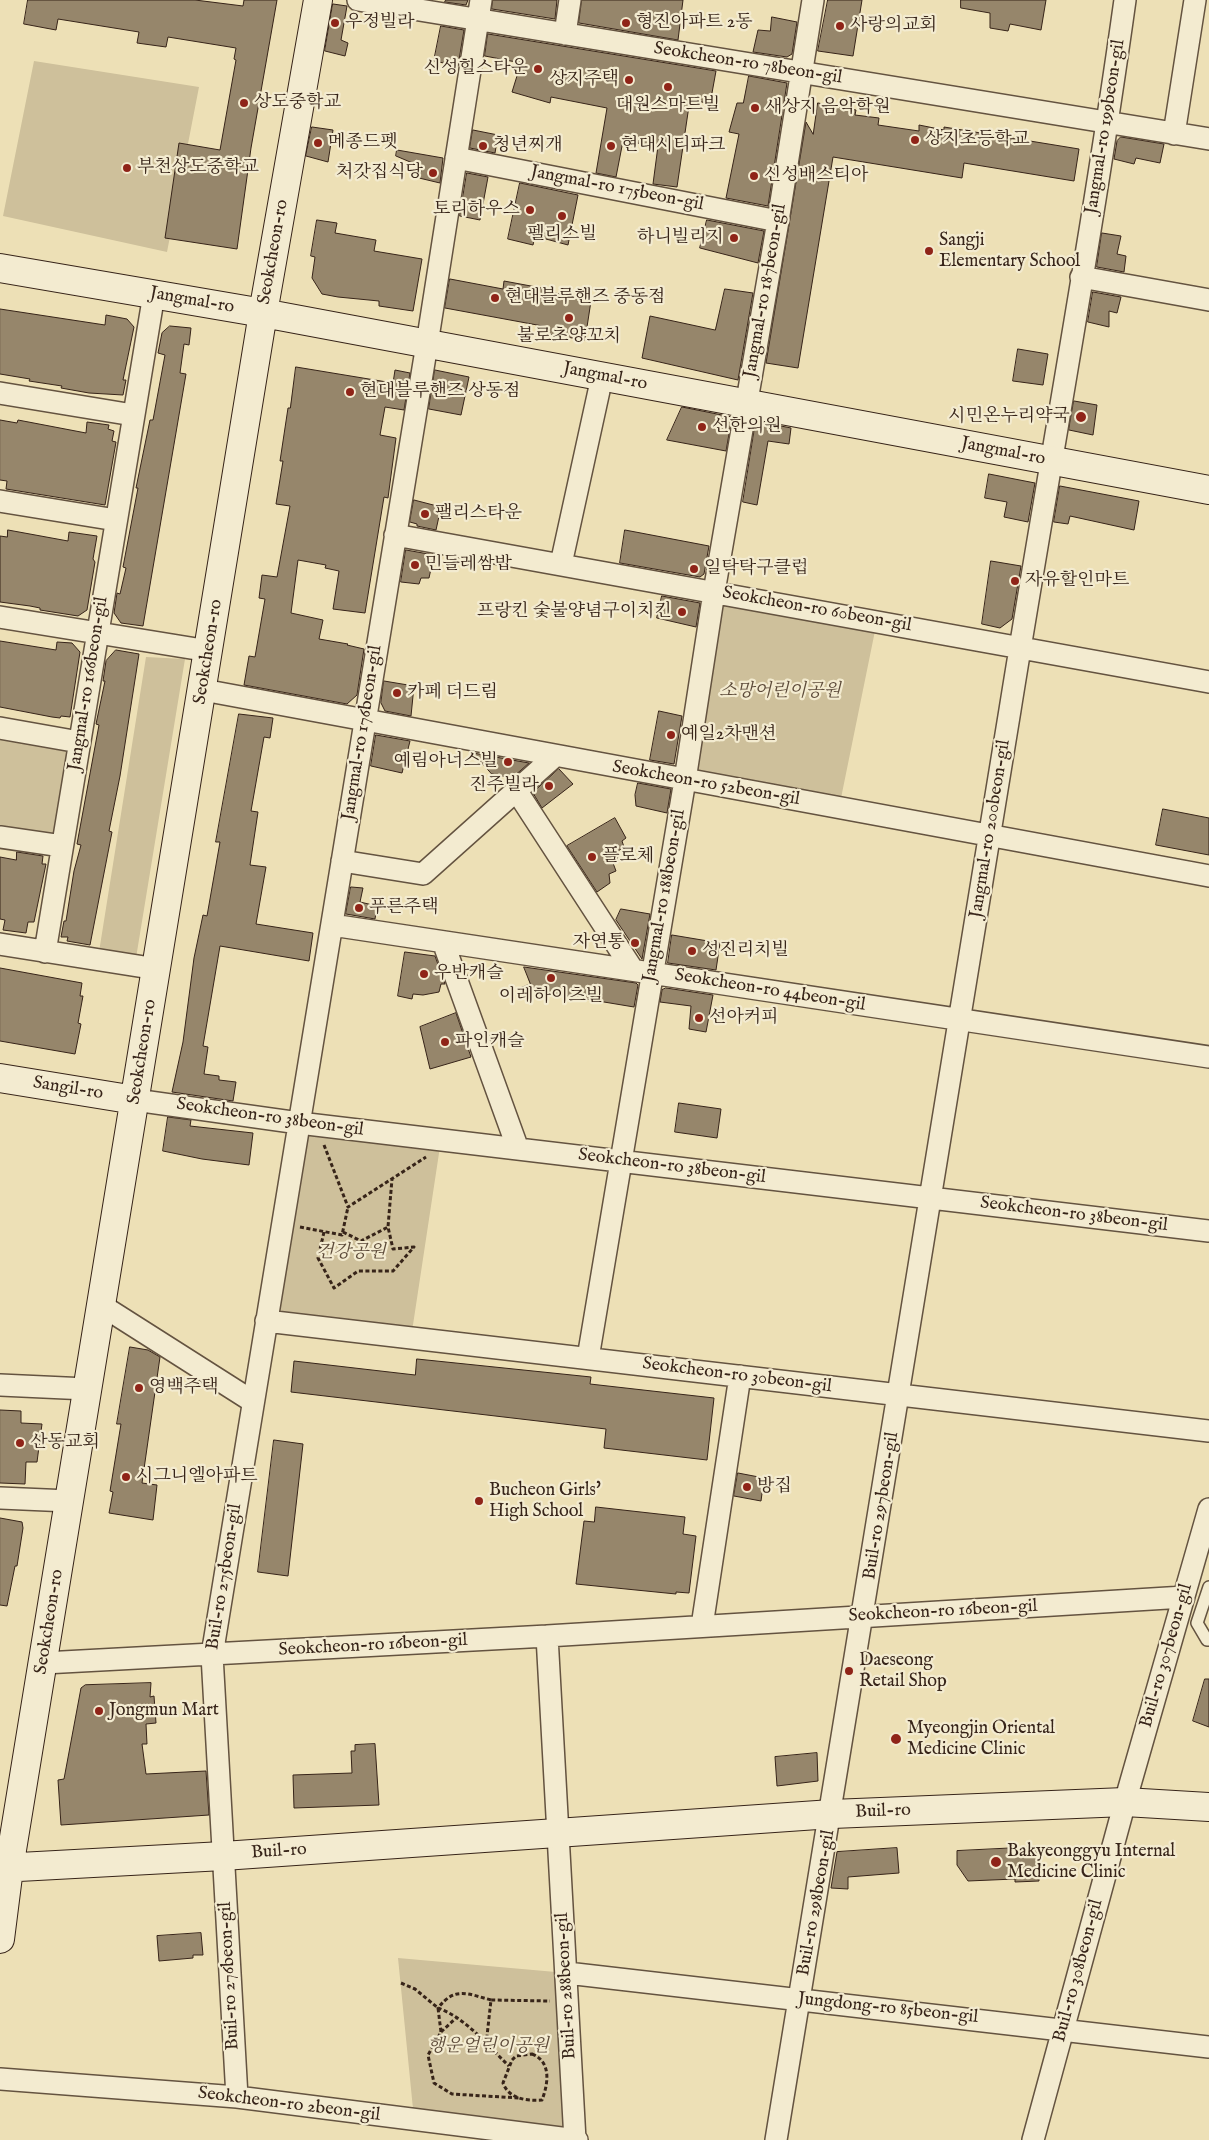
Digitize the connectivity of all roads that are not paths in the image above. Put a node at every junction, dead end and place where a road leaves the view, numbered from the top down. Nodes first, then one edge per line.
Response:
1 (318, 0) edge
2 (358, 0) edge
3 (570, 0) edge
4 (813, 0) edge
5 (1125, 0) edge
6 (1195, 0) edge
7 (479, 10) edge
8 (565, 34) junction
9 (803, 72) junction
10 (1108, 122) junction
11 (1174, 134) junction
12 (1209, 139) edge
13 (456, 158) junction
14 (778, 221) junction
15 (0, 268) edge
16 (1081, 277) junction
17 (154, 294) junction
18 (1209, 300) edge
19 (264, 313) junction
20 (427, 344) junction
21 (602, 376) junction
22 (0, 393) edge
23 (746, 404) junction
24 (133, 415) junction
25 (1050, 460) junction
26 (1209, 490) edge
27 (0, 501) edge
28 (116, 520) junction
29 (395, 535) junction
30 (561, 564) junction
31 (714, 592) junction
32 (0, 617) edge
33 (97, 633) junction
34 (1020, 647) junction
35 (209, 651) junction
36 (1209, 682) edge
37 (203, 690) junction
38 (366, 720) junction
39 (0, 728) edge
40 (80, 742) junction
41 (555, 756) junction
42 (685, 780) junction
43 (516, 790) junction
44 (990, 836) junction
45 (0, 837) edge
46 (62, 846) junction
47 (342, 861) junction
48 (1209, 876) edge
49 (332, 925) junction
50 (443, 942) junction
51 (0, 944) edge
52 (45, 952) junction
53 (156, 969) junction
54 (642, 972) junction
55 (960, 1019) junction
56 (1209, 1056) edge
57 (0, 1078) edge
58 (136, 1100) junction
59 (308, 1124) junction
60 (518, 1149) junction
61 (620, 1161) junction
62 (931, 1198) junction
63 (1209, 1231) edge
64 (101, 1304) junction
65 (266, 1321) junction
66 (588, 1358) junction
67 (740, 1376) junction
68 (0, 1385) edge
69 (88, 1389) junction
70 (900, 1395) junction
71 (252, 1401) junction
72 (1209, 1431) edge
73 (0, 1498) edge
74 (69, 1501) junction
75 (1209, 1509) edge
76 (1209, 1587) edge
77 (1184, 1597) junction
78 (864, 1616) junction
79 (702, 1626) junction
80 (547, 1636) junction
81 (1209, 1640) edge
82 (212, 1655) junction
83 (44, 1662) junction
84 (1125, 1802) junction
85 (1209, 1807) edge
86 (832, 1814) junction
87 (557, 1832) junction
88 (223, 1856) junction
89 (5, 1868) edge
90 (0, 1939) edge
91 (567, 1973) junction
92 (800, 1999) junction
93 (1063, 2029) junction
94 (1209, 2047) edge
95 (0, 2079) edge
96 (237, 2097) junction
97 (576, 2140) edge
98 (776, 2140) edge
99 (1033, 2140) edge

1 - 19 street, Seokcheon-ro
2 - 7 street, Seokcheon-ro 78beon-gil
3 - 8 street
4 - 9 street, Jangmal-ro 187beon-gil
5 - 10 street, Jangmal-ro 199beon-gil
6 - 11 street
7 - 8 street, Seokcheon-ro 78beon-gil
7 - 13 street
8 - 9 street, Seokcheon-ro 78beon-gil
9 - 10 street, Seokcheon-ro 78beon-gil
9 - 14 street, Jangmal-ro 187beon-gil
10 - 11 street, Seokcheon-ro 78beon-gil
10 - 16 street, Jangmal-ro 199beon-gil
11 - 12 street, Seokcheon-ro 78beon-gil
13 - 14 street, Jangmal-ro 175beon-gil
13 - 20 street
14 - 23 street, Jangmal-ro 187beon-gil
15 - 17 street, Jangmal-ro
16 - 18 street
16 - 25 street, Jangmal-ro 199beon-gil
17 - 19 street, Jangmal-ro
17 - 24 street, Jangmal-ro 166beon-gil
19 - 20 street, Jangmal-ro
19 - 35 street, Seokcheon-ro
20 - 21 street, Jangmal-ro
20 - 29 street, Jangmal-ro 176beon-gil
21 - 23 street, Jangmal-ro
21 - 30 street
22 - 24 street
23 - 25 street, Jangmal-ro
23 - 31 street, Jangmal-ro 188beon-gil
24 - 28 street, Jangmal-ro 166beon-gil
25 - 26 street, Jangmal-ro
25 - 34 street, Jangmal-ro 200beon-gil
27 - 28 street
28 - 33 street, Jangmal-ro 166beon-gil
29 - 30 street, Seokcheon-ro 60beon-gil
29 - 38 street, Jangmal-ro 176beon-gil
30 - 31 street, Seokcheon-ro 60beon-gil
31 - 34 street, Seokcheon-ro 60beon-gil
31 - 42 street, Jangmal-ro 188beon-gil
32 - 33 street
33 - 35 street
33 - 40 street, Jangmal-ro 166beon-gil
34 - 36 street, Seokcheon-ro 60beon-gil
34 - 44 street, Jangmal-ro 200beon-gil
35 - 37 street, Seokcheon-ro
37 - 38 street, Seokcheon-ro 52beon-gil
37 - 53 street, Seokcheon-ro
38 - 41 street, Seokcheon-ro 52beon-gil
38 - 47 street, Jangmal-ro 176beon-gil
39 - 40 street
40 - 46 street, Jangmal-ro 166beon-gil
41 - 42 street, Seokcheon-ro 52beon-gil
41 - 43 street
42 - 44 street, Seokcheon-ro 52beon-gil
42 - 54 street, Jangmal-ro 188beon-gil
43 - 47 street
43 - 54 street
44 - 48 street, Seokcheon-ro 52beon-gil
44 - 55 street, Jangmal-ro 200beon-gil
45 - 46 street
46 - 52 street, Jangmal-ro 166beon-gil
47 - 49 street, Jangmal-ro 176beon-gil
49 - 50 street, Seokcheon-ro 44beon-gil
49 - 59 street, Jangmal-ro 176beon-gil
50 - 54 street, Seokcheon-ro 44beon-gil
50 - 60 street
51 - 52 street
52 - 53 street
53 - 58 street, Seokcheon-ro
54 - 55 street, Seokcheon-ro 44beon-gil
54 - 61 street, Jangmal-ro 188beon-gil
55 - 56 street, Seokcheon-ro 44beon-gil
55 - 62 street, Jangmal-ro 200beon-gil
57 - 58 street, Sangil-ro
58 - 59 street, Seokcheon-ro 38beon-gil
58 - 64 street, Seokcheon-ro
59 - 60 street, Seokcheon-ro 38beon-gil
59 - 65 street, Buil-ro 275beon-gil
60 - 61 street, Seokcheon-ro 38beon-gil
61 - 62 street, Seokcheon-ro 38beon-gil
61 - 66 street, Jangmal-ro 188beon-gil
62 - 63 street, Seokcheon-ro 38beon-gil
62 - 70 street, Buil-ro 297beon-gil
64 - 69 street, Seokcheon-ro
64 - 71 street
65 - 66 street, Seokcheon-ro 30beon-gil
65 - 71 street, Buil-ro 275beon-gil
66 - 67 street, Seokcheon-ro 30beon-gil
67 - 70 street, Seokcheon-ro 30beon-gil
67 - 79 street
68 - 69 street
69 - 74 street, Seokcheon-ro
70 - 72 street, Seokcheon-ro 30beon-gil
70 - 78 street, Buil-ro 297beon-gil
71 - 82 street, Buil-ro 275beon-gil
73 - 74 street
74 - 83 street, Seokcheon-ro
75 - 77 street, Buil-ro 307beon-gil
76 - 81 lane
77 - 78 street, Seokcheon-ro 16beon-gil
77 - 84 street, Buil-ro 307beon-gil
78 - 79 street, Seokcheon-ro 16beon-gil
78 - 86 street, Buil-ro 297beon-gil
79 - 80 street, Seokcheon-ro 16beon-gil
80 - 82 street, Seokcheon-ro 16beon-gil
80 - 87 street
82 - 83 street, Seokcheon-ro 16beon-gil
82 - 88 street, Buil-ro 275beon-gil
83 - 89 street, Seokcheon-ro
84 - 85 street, Buil-ro
84 - 86 street, Buil-ro
84 - 93 street, Buil-ro 308beon-gil
86 - 87 street, Buil-ro
86 - 92 street, Buil-ro 298beon-gil
87 - 88 street, Buil-ro
87 - 91 street, Buil-ro 288beon-gil
88 - 89 street, Buil-ro
88 - 96 street, Buil-ro 276beon-gil
89 - 90 street, Seokcheon-ro
91 - 92 street, Jungdong-ro 85beon-gil
91 - 97 street, Buil-ro 288beon-gil
92 - 93 street, Jungdong-ro 85beon-gil
92 - 98 street, Buil-ro 298beon-gil
93 - 94 street, Jungdong-ro 85beon-gil
93 - 99 street, Buil-ro 308beon-gil
95 - 96 street, Seokcheon-ro 2beon-gil
96 - 97 street, Seokcheon-ro 2beon-gil

